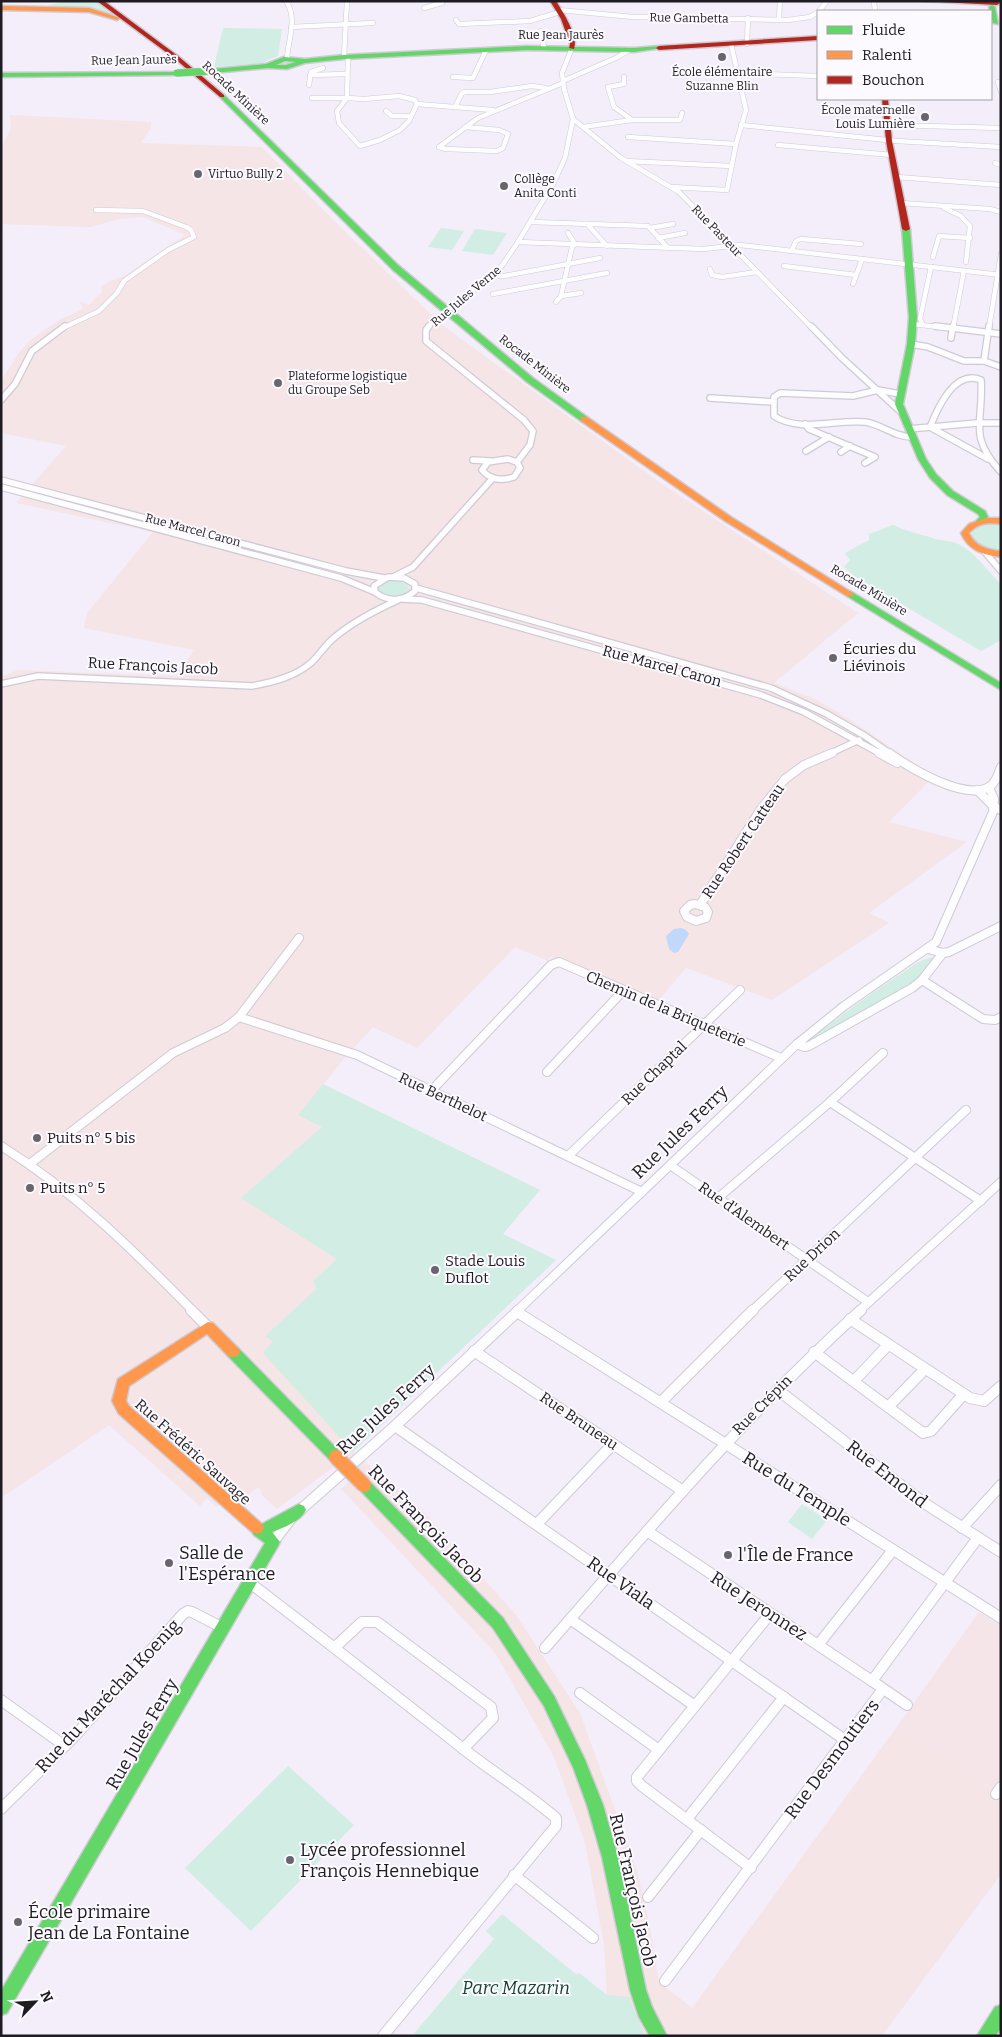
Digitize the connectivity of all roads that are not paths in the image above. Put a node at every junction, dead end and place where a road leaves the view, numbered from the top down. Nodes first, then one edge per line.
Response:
1 (61, 1) edge
2 (100, 1) edge
3 (108, 1) edge
4 (114, 1) edge
5 (286, 1) edge
6 (347, 1) edge
7 (448, 1) edge
8 (780, 1) edge
9 (924, 1) edge
10 (439, 2) edge
11 (1, 6) edge
12 (424, 8) dead end
13 (557, 8) edge
14 (817, 13) edge
15 (997, 17) edge
16 (748, 18) junction
17 (779, 19) junction
18 (456, 20) dead end
19 (373, 23) dead end
20 (344, 24) junction
21 (139, 26) junction
22 (291, 27) junction
23 (541, 31) dead end
24 (817, 38) edge
25 (732, 44) junction
26 (747, 44) junction
27 (544, 48) junction
28 (572, 48) junction
29 (486, 50) junction
30 (629, 50) junction
31 (346, 57) junction
32 (296, 61) junction
33 (323, 68) dead end
34 (738, 73) junction
35 (347, 74) junction
36 (1, 75) edge
37 (310, 75) junction
38 (817, 76) edge
39 (453, 77) dead end
40 (624, 77) dead end
41 (563, 82) junction
42 (999, 82) edge
43 (308, 85) dead end
44 (547, 88) junction
45 (1001, 92) edge
46 (312, 98) dead end
47 (347, 98) junction
48 (380, 98) junction
49 (885, 100) edge
50 (417, 104) junction
51 (380, 107) dead end
52 (456, 107) junction
53 (495, 110) junction
54 (386, 111) dead end
55 (682, 113) dead end
56 (410, 116) junction
57 (573, 119) junction
58 (632, 120) junction
59 (662, 121) junction
60 (741, 125) junction
61 (888, 125) junction
62 (582, 127) junction
63 (465, 128) junction
64 (1001, 128) edge
65 (571, 130) junction
66 (628, 137) dead end
67 (662, 138) junction
68 (889, 141) junction
69 (736, 144) junction
70 (778, 145) dead end
71 (1001, 147) edge
72 (892, 155) junction
73 (626, 162) junction
74 (995, 163) dead end
75 (1001, 165) edge
76 (731, 166) junction
77 (897, 178) junction
78 (1001, 185) edge
79 (671, 187) junction
80 (694, 188) junction
81 (679, 192) junction
82 (902, 203) junction
83 (941, 206) junction
84 (96, 210) dead end
85 (1001, 212) edge
86 (531, 222) junction
87 (587, 224) junction
88 (673, 224) dead end
89 (650, 228) junction
90 (568, 233) dead end
91 (686, 233) dead end
92 (658, 238) junction
93 (970, 238) junction
94 (518, 242) junction
95 (862, 244) dead end
96 (574, 245) junction
97 (730, 245) junction
98 (607, 246) junction
99 (668, 248) junction
100 (792, 250) junction
101 (1001, 254) edge
102 (934, 257) dead end
103 (600, 258) dead end
104 (862, 259) junction
105 (966, 262) dead end
106 (568, 264) junction
107 (909, 265) junction
108 (784, 266) dead end
109 (931, 267) junction
110 (710, 269) dead end
111 (964, 271) junction
112 (757, 272) junction
113 (607, 273) dead end
114 (494, 275) junction
115 (856, 275) junction
116 (999, 275) edge
117 (564, 281) junction
118 (853, 284) dead end
119 (581, 293) dead end
120 (493, 294) dead end
121 (561, 296) junction
122 (556, 302) dead end
123 (918, 325) junction
124 (953, 328) junction
125 (987, 332) junction
126 (1001, 334) edge
127 (951, 338) dead end
128 (912, 344) junction
129 (984, 361) junction
130 (1001, 367) edge
131 (878, 390) junction
132 (900, 396) junction
133 (886, 397) junction
134 (710, 398) dead end
135 (1, 400) edge
136 (774, 402) junction
137 (902, 412) junction
138 (977, 423) junction
139 (805, 424) junction
140 (1001, 424) edge
141 (930, 427) junction
142 (910, 433) junction
143 (828, 437) junction
144 (850, 446) junction
145 (806, 451) dead end
146 (842, 452) dead end
147 (523, 453) junction
148 (988, 459) junction
149 (508, 460) junction
150 (490, 461) junction
151 (517, 462) junction
152 (865, 463) dead end
153 (482, 467) junction
154 (1001, 472) edge
155 (493, 478) junction
156 (1, 480) edge
157 (944, 486) junction
158 (1, 487) edge
159 (1001, 520) edge
160 (980, 521) junction
161 (984, 551) junction
162 (1001, 554) edge
163 (413, 567) junction
164 (1001, 571) edge
165 (393, 577) junction
166 (384, 578) junction
167 (412, 581) junction
168 (416, 588) junction
169 (375, 597) junction
170 (400, 599) junction
171 (371, 612) junction
172 (1001, 678) edge
173 (1, 684) edge
174 (1001, 686) edge
175 (770, 688) junction
176 (761, 695) junction
177 (865, 736) junction
178 (855, 742) junction
179 (1001, 767) edge
180 (910, 768) junction
181 (990, 787) junction
182 (977, 790) junction
183 (993, 806) junction
184 (1001, 810) edge
185 (700, 905) dead end
186 (1001, 926) edge
187 (299, 938) dead end
188 (928, 949) junction
189 (943, 953) junction
190 (922, 980) junction
191 (740, 990) dead end
192 (623, 991) junction
193 (238, 1017) junction
194 (1001, 1017) edge
195 (703, 1026) junction
196 (797, 1044) junction
197 (882, 1053) dead end
198 (781, 1058) junction
199 (547, 1072) dead end
200 (431, 1091) junction
201 (830, 1102) junction
202 (966, 1110) dead end
203 (1, 1146) edge
204 (568, 1156) junction
205 (915, 1158) junction
206 (31, 1163) junction
207 (670, 1165) junction
208 (1001, 1182) edge
209 (642, 1192) junction
210 (718, 1198) junction
211 (982, 1200) junction
212 (806, 1260) junction
213 (868, 1302) junction
214 (517, 1312) junction
215 (850, 1319) junction
216 (208, 1328) junction
217 (888, 1345) junction
218 (474, 1351) junction
219 (814, 1352) junction
220 (924, 1370) junction
221 (854, 1381) junction
222 (1001, 1386) edge
223 (778, 1390) junction
224 (963, 1395) junction
225 (661, 1402) junction
226 (888, 1407) junction
227 (395, 1426) junction
228 (613, 1444) junction
229 (724, 1444) junction
230 (1001, 1485) edge
231 (683, 1491) junction
232 (299, 1510) junction
233 (537, 1524) junction
234 (962, 1528) junction
235 (259, 1531) junction
236 (647, 1531) junction
237 (977, 1539) junction
238 (274, 1542) junction
239 (893, 1550) junction
240 (1001, 1552) edge
241 (609, 1575) junction
242 (945, 1582) junction
243 (250, 1583) junction
244 (770, 1614) junction
245 (1001, 1618) edge
246 (570, 1619) junction
247 (223, 1628) junction
248 (818, 1645) junction
249 (335, 1647) junction
250 (545, 1648) dead end
251 (733, 1660) junction
252 (872, 1681) junction
253 (883, 1689) junction
254 (580, 1693) dead end
255 (784, 1697) junction
256 (1, 1700) edge
257 (907, 1705) dead end
258 (694, 1706) junction
259 (845, 1740) junction
260 (65, 1746) junction
261 (463, 1749) junction
262 (659, 1750) junction
263 (1, 1809) edge
264 (688, 1819) junction
265 (701, 1830) junction
266 (751, 1868) junction
267 (514, 1875) junction
268 (648, 1897) dead end
269 (593, 1938) dead end
270 (664, 1980) dead end
271 (1, 2007) edge
272 (1001, 2013) edge
273 (986, 2034) edge
274 (383, 2036) edge
275 (659, 2036) edge
276 (972, 2036) edge

1 - 11 main road
2 - 21 main road, Rocade Minière
3 - 21 main road, Rocade Minière
4 - 21 main road
5 - 22 street
6 - 20 street
7 - 10 street
8 - 17 street
9 - 15 main road
10 - 12 street
11 - 21 main road
13 - 16 street, Rue Gambetta
13 - 18 street
13 - 28 main road
14 - 17 street, Rue Gambetta
16 - 17 street, Rue Gambetta
16 - 26 street
19 - 20 street
20 - 22 street
20 - 31 street
21 - 172 main road, Rocade Minière
21 - 174 main road, Rocade Minière
22 - 32 street
23 - 27 street
24 - 26 main road, Rue Jean Jaurès
25 - 26 main road, Rue Jean Jaurès
25 - 30 main road, Rue Jean Jaurès
25 - 34 street
27 - 28 main road, Rue Jean Jaurès
27 - 29 main road, Rue Jean Jaurès
28 - 30 main road, Rue Jean Jaurès
28 - 41 street
29 - 31 main road, Rue Jean Jaurès
29 - 39 street
30 - 41 street
31 - 32 main road, Rue Jean Jaurès
31 - 35 street
32 - 36 main road, Rue Jean Jaurès, bridge
33 - 37 street
34 - 38 street
34 - 60 street
35 - 37 street
35 - 47 street
37 - 43 street
40 - 58 street
41 - 44 street
41 - 57 street
42 - 45 street
44 - 52 street
44 - 53 street
46 - 47 street
47 - 48 street
47 - 56 street
48 - 50 street
48 - 51 street
49 - 61 main road
50 - 52 street
50 - 56 street
52 - 53 street
53 - 63 street
54 - 56 street
55 - 59 street
57 - 62 street, Rue Pasteur
57 - 65 street, Rue Jules Verne
58 - 59 street
58 - 62 street
59 - 67 street
60 - 68 street
60 - 69 street
61 - 64 street
61 - 68 main road
62 - 65 street
62 - 73 street, Rue Pasteur
63 - 63 street
65 - 86 street, Rue Jules Verne
66 - 67 street
67 - 69 street
68 - 71 street
68 - 72 main road
69 - 76 street
70 - 72 street
72 - 77 main road
73 - 76 street
73 - 79 street, Rue Pasteur
74 - 75 street
76 - 80 street
77 - 78 street
77 - 82 main road
79 - 80 street
79 - 81 street, Rue Pasteur
80 - 81 street
81 - 97 street, Rue Pasteur
82 - 83 street
82 - 107 main road
83 - 85 street
83 - 93 street
84 - 135 street
86 - 87 street
86 - 94 street, Rue Jules Verne
87 - 89 street
87 - 98 street
88 - 89 street
89 - 92 street
90 - 96 street
91 - 92 street
92 - 99 street
93 - 102 street
93 - 105 street
94 - 96 street
94 - 114 street, Rue Jules Verne
95 - 100 street
96 - 98 street
96 - 106 street
97 - 99 street
97 - 100 street
97 - 112 street, Rue Pasteur
98 - 99 street
100 - 104 street
101 - 116 street
103 - 106 street
104 - 107 street
104 - 115 street
106 - 114 street
106 - 117 street
107 - 109 street
107 - 123 main road
108 - 115 street
109 - 111 street
109 - 123 street
110 - 112 street
111 - 116 street
111 - 124 street
112 - 131 street, Rue Pasteur
113 - 117 street
114 - 147 street, Rue Jules Verne, bridge
115 - 118 street
116 - 125 street
117 - 120 street
117 - 121 street
119 - 121 street
121 - 122 street
123 - 124 street
123 - 128 main road
124 - 125 street
124 - 127 street
125 - 126 street
125 - 129 street
128 - 129 street
128 - 132 main road
129 - 130 street
131 - 132 street
131 - 133 street, Rue Pasteur
131 - 136 street
132 - 133 street
132 - 137 main road
133 - 137 street, Rue Pasteur
134 - 136 street
136 - 139 street
137 - 142 main road
138 - 140 street
138 - 141 street
138 - 141 street
138 - 148 street
139 - 142 street
139 - 143 street
141 - 142 street
141 - 148 street
142 - 157 main road
143 - 144 street
143 - 145 street
144 - 146 street
144 - 152 street
147 - 149 street
147 - 151 street
148 - 154 street
149 - 150 street
149 - 151 street
150 - 153 street
150 - 153 street
151 - 155 street
153 - 155 street
155 - 163 street
156 - 166 street, Rue Marcel Caron
157 - 159 main road
157 - 160 main road
158 - 169 street, Rue Marcel Caron
159 - 160 main road
160 - 161 main road
161 - 162 main road
161 - 164 street
163 - 165 street
163 - 167 street
165 - 166 street, Rue Marcel Caron
165 - 167 street
166 - 169 street
167 - 168 street
168 - 170 street, Rue François Jacob
168 - 175 street, Rue Marcel Caron
169 - 170 street, Rue Marcel Caron
169 - 171 street
170 - 171 street, Rue François Jacob
170 - 176 street, Rue Marcel Caron
171 - 173 street, Rue François Jacob
175 - 176 street
175 - 177 street, Rue Marcel Caron
176 - 178 street, Rue Marcel Caron
177 - 178 street, Rue Robert Catteau
177 - 180 street, Rue Marcel Caron
178 - 180 street, Rue Marcel Caron
178 - 185 street, Rue Robert Catteau
179 - 181 street
180 - 182 street, Rue Marcel Caron
181 - 182 street
181 - 183 street
182 - 183 street
183 - 184 street
183 - 188 street
186 - 189 street
187 - 193 street
188 - 189 street
188 - 196 street, Rue Jules Ferry
189 - 190 street
190 - 194 street
190 - 196 street
191 - 195 street, Rue Chaptal
192 - 195 street, Chemin de la Briqueterie
192 - 199 street
192 - 200 street, Chemin de la Briqueterie
193 - 200 street, Rue Berthelot
193 - 206 street
195 - 198 street, Chemin de la Briqueterie
195 - 204 street, Rue Chaptal
196 - 198 street, Rue Jules Ferry
197 - 201 street
198 - 207 street, Rue Jules Ferry
200 - 204 street, Rue Berthelot
201 - 205 street
201 - 210 street
202 - 205 street, Rue Drion
203 - 206 street, Rue François Jacob
204 - 209 street, Rue Berthelot
205 - 211 street
205 - 212 street, Rue Drion
206 - 216 street, Rue François Jacob
207 - 209 street, Rue Jules Ferry
207 - 210 street, Rue d'Alembert
208 - 211 street, Rue Crépin
209 - 214 street, Rue Jules Ferry
210 - 212 street, Rue d'Alembert
211 - 213 street, Rue Crépin
212 - 213 street, Rue d'Alembert
212 - 225 street, Rue Drion
213 - 215 street, Rue Crépin
214 - 218 street, Rue Jules Ferry
214 - 225 street, Rue du Temple
215 - 217 street
215 - 219 street, Rue Crépin
216 - 235 main road, Rue Frédéric Sauvage
216 - 275 main road, Rue François Jacob, bridge
217 - 220 street
217 - 221 street
218 - 227 street, Rue Jules Ferry
218 - 228 street, Rue Bruneau
219 - 221 street
219 - 223 street, Rue Crépin
220 - 224 street
220 - 226 street
221 - 226 street
222 - 224 street
223 - 229 street, Rue Crépin
223 - 234 street, Rue Emond
224 - 226 street
225 - 229 street, Rue du Temple
227 - 232 street, Rue Jules Ferry
227 - 233 street, Rue Viala
228 - 231 street, Rue Bruneau
228 - 233 street
229 - 231 street, Rue Crépin
229 - 239 street, Rue du Temple
230 - 234 street
231 - 236 street, Rue Crépin
232 - 235 main road
232 - 238 street, Rue Jules Ferry
233 - 241 street, Rue Viala
234 - 237 street, Rue Emond
235 - 238 main road, Rue Frédéric Sauvage
236 - 241 street, Rue Crépin
236 - 244 street, Rue Jeronnez
237 - 240 street, Rue Emond
237 - 242 street, Rue Desmoutiers
238 - 243 main road, Rue Jules Ferry
239 - 242 street, Rue du Temple
239 - 248 street
241 - 246 street, Rue Crépin
241 - 251 street, Rue Viala
242 - 245 street, Rue du Temple
242 - 252 street, Rue Desmoutiers
243 - 247 main road, Rue Jules Ferry
243 - 249 street
244 - 248 street, Rue Jeronnez
244 - 251 street
246 - 250 street, Rue Crépin
246 - 258 street
247 - 260 street, Rue du Maréchal Koenig
247 - 271 main road, Rue Jules Ferry
248 - 252 street, Rue Jeronnez
249 - 261 street
249 - 261 street
251 - 255 street, Rue Viala
251 - 258 street
252 - 253 street, Rue Desmoutiers
253 - 257 street
253 - 259 street, Rue Desmoutiers
254 - 262 street
255 - 259 street, Rue Viala
255 - 264 street
256 - 260 street
258 - 262 street
259 - 266 street, Rue Desmoutiers
260 - 263 street, Rue du Maréchal Koenig
261 - 267 street
262 - 264 street
264 - 265 street
265 - 266 street
265 - 268 street
266 - 270 street, Rue Desmoutiers
267 - 269 street
267 - 274 street
272 - 273 main road
273 - 276 main road

